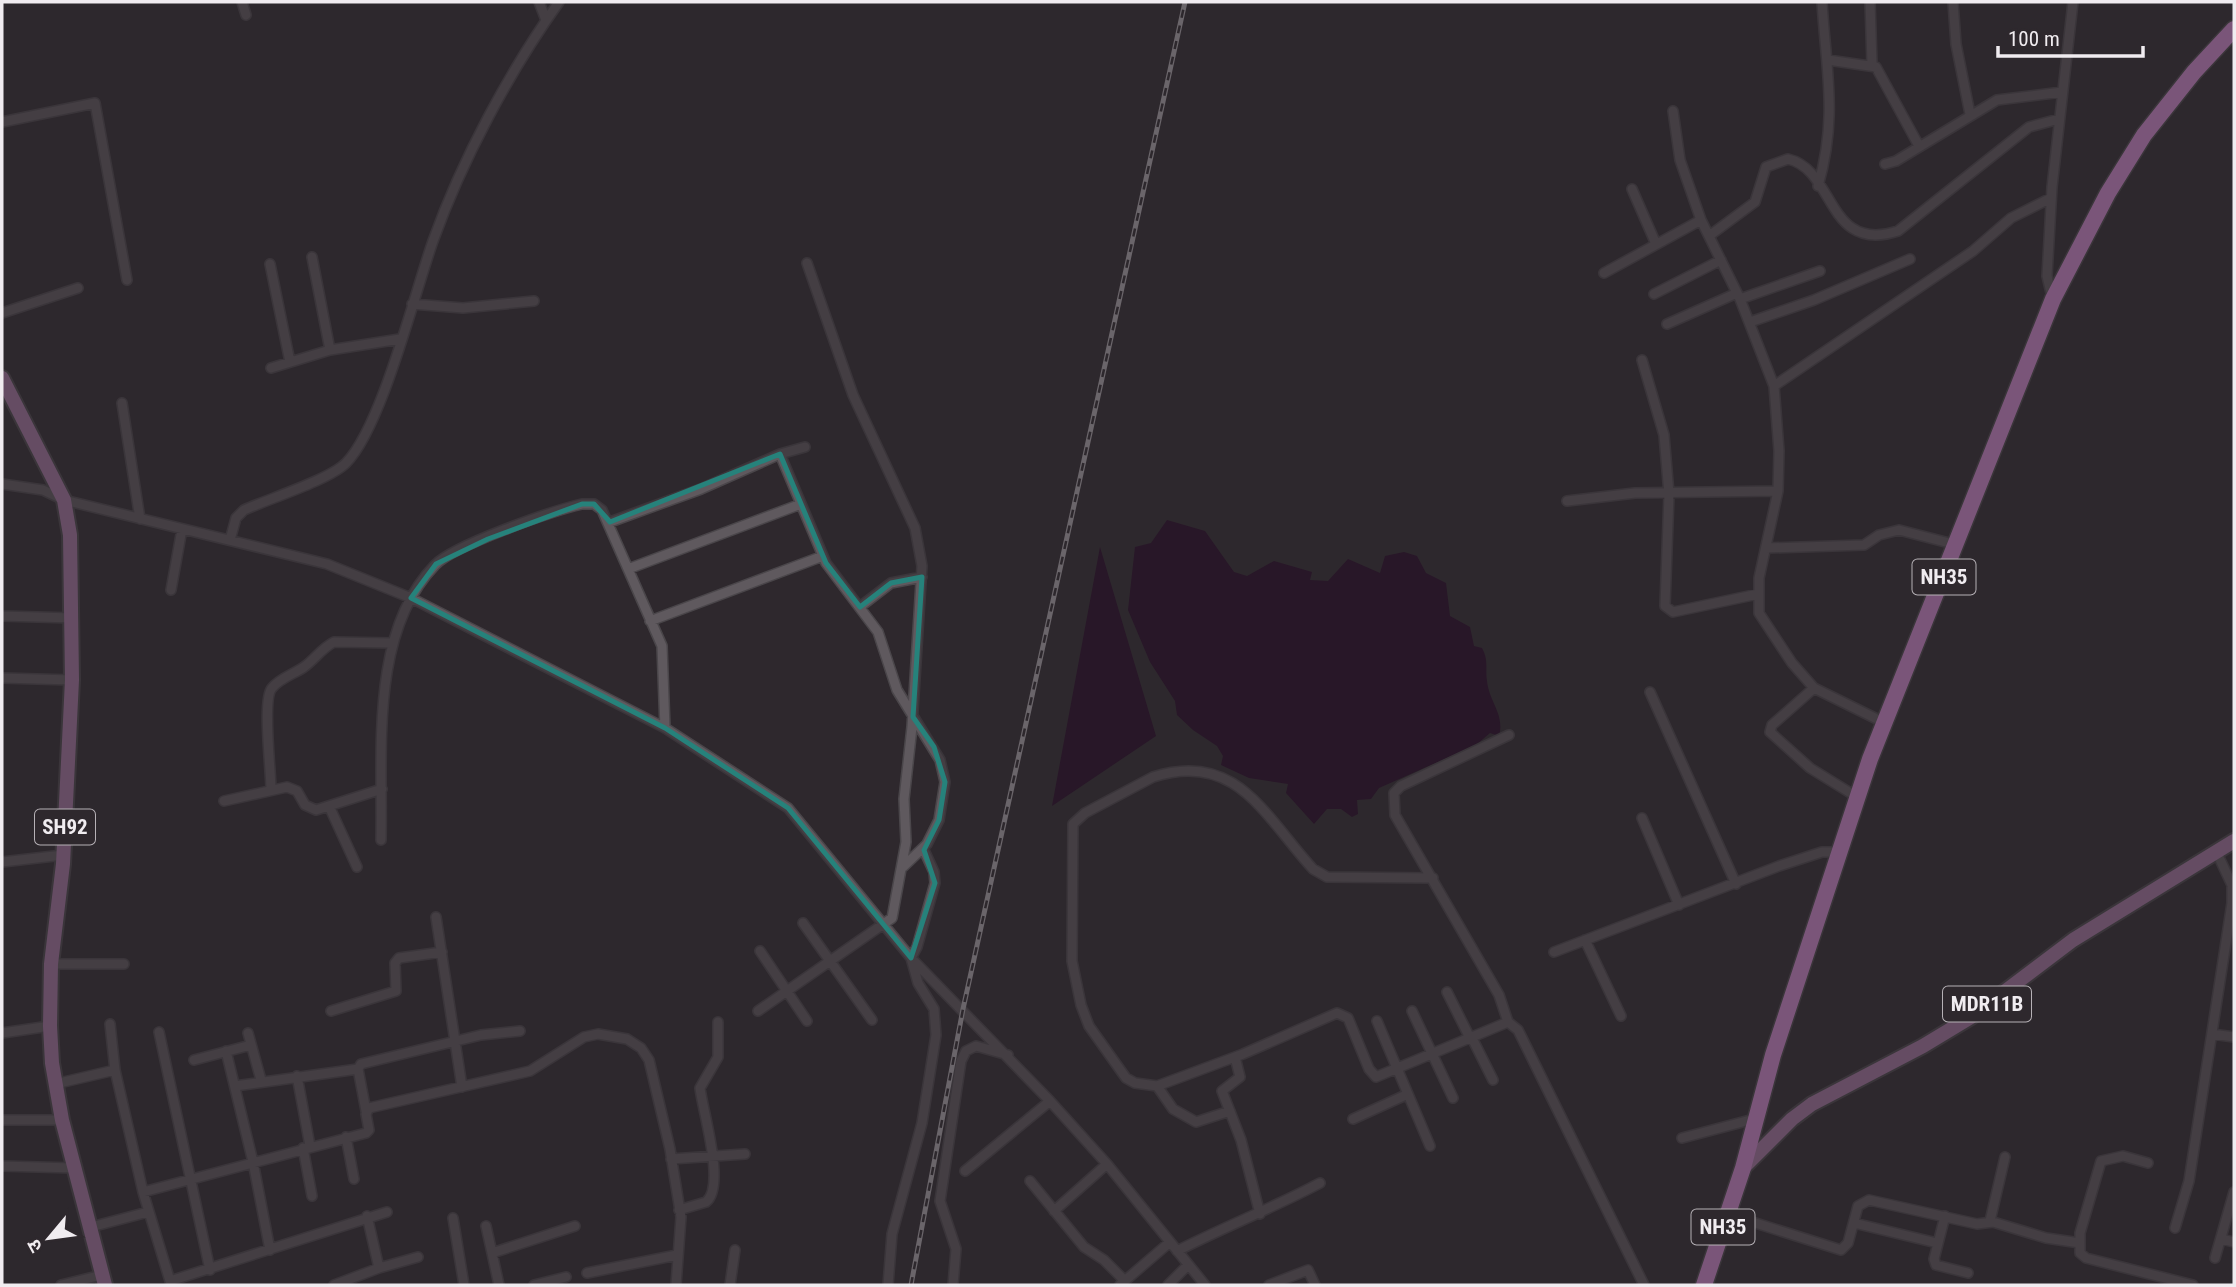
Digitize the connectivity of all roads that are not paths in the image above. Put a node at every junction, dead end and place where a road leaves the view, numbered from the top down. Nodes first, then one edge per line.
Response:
1 (242, 2) edge
2 (539, 2) edge
3 (559, 2) edge
4 (1822, 2) edge
5 (1870, 2) edge
6 (1953, 2) edge
7 (2073, 2) edge
8 (246, 15) dead end
9 (546, 20) junction
10 (2234, 29) edge
11 (1828, 60) junction
12 (1872, 64) junction
13 (2062, 92) junction
14 (1673, 111) dead end
15 (1970, 114) junction
16 (2059, 119) junction
17 (2, 122) edge
18 (1919, 146) junction
19 (1885, 164) dead end
20 (1818, 186) junction
21 (1632, 189) dead end
22 (2051, 198) junction
23 (1701, 220) junction
24 (1709, 236) junction
25 (1656, 244) junction
26 (312, 257) dead end
27 (1910, 259) dead end
28 (1721, 260) junction
29 (807, 263) dead end
30 (270, 264) dead end
31 (1820, 271) dead end
32 (1604, 273) dead end
33 (127, 280) dead end
34 (78, 288) dead end
35 (1654, 293) dead end
36 (1739, 296) junction
37 (2053, 299) junction
38 (534, 301) dead end
39 (412, 304) junction
40 (2, 313) edge
41 (1750, 323) junction
42 (1667, 324) dead end
43 (400, 339) junction
44 (330, 350) junction
45 (1642, 360) dead end
46 (290, 362) junction
47 (271, 368) dead end
48 (2, 378) edge
49 (1774, 386) junction
50 (122, 403) dead end
51 (805, 447) dead end
52 (780, 454) junction
53 (2, 484) edge
54 (1777, 491) junction
55 (1669, 494) junction
56 (64, 500) junction
57 (1567, 501) dead end
58 (801, 504) junction
59 (140, 519) junction
60 (610, 522) junction
61 (182, 529) junction
62 (230, 540) junction
63 (1957, 545) junction
64 (1766, 548) junction
65 (823, 556) junction
66 (628, 569) junction
67 (922, 577) junction
68 (171, 590) dead end
69 (1758, 594) junction
70 (411, 598) junction
71 (861, 606) junction
72 (2, 616) edge
73 (73, 618) junction
74 (650, 621) junction
75 (392, 643) junction
76 (2, 678) edge
77 (72, 680) junction
78 (1814, 688) junction
79 (1650, 692) dead end
80 (913, 717) junction
81 (1883, 722) junction
82 (665, 728) junction
83 (1509, 735) dead end
84 (382, 789) junction
85 (271, 790) junction
86 (1857, 797) junction
87 (224, 801) dead end
88 (329, 806) junction
89 (1642, 817) dead end
90 (381, 840) dead end
91 (2234, 841) edge
92 (923, 848) junction
93 (2216, 851) junction
94 (1840, 852) junction
95 (63, 855) junction
96 (2, 862) edge
97 (357, 867) dead end
98 (903, 867) junction
99 (1433, 878) junction
100 (1736, 884) junction
101 (1679, 905) junction
102 (436, 917) dead end
103 (803, 923) dead end
104 (885, 925) junction
105 (1585, 940) junction
106 (760, 951) dead end
107 (442, 952) junction
108 (1554, 952) dead end
109 (911, 958) junction
110 (830, 962) junction
111 (51, 964) junction
112 (124, 964) dead end
113 (787, 991) junction
114 (1447, 992) dead end
115 (331, 1011) dead end
116 (758, 1011) dead end
117 (1412, 1012) dead end
118 (1621, 1016) dead end
119 (872, 1020) dead end
120 (807, 1021) dead end
121 (1377, 1021) dead end
122 (718, 1022) dead end
123 (1508, 1022) junction
124 (110, 1024) dead end
125 (50, 1027) junction
126 (520, 1031) dead end
127 (159, 1032) dead end
128 (248, 1032) dead end
129 (2, 1033) edge
130 (2212, 1034) junction
131 (1470, 1036) junction
132 (2234, 1037) edge
133 (456, 1042) junction
134 (251, 1045) junction
135 (226, 1051) junction
136 (1432, 1053) junction
137 (1009, 1056) junction
138 (1235, 1057) junction
139 (194, 1060) dead end
140 (1396, 1068) junction
141 (358, 1069) junction
142 (115, 1070) junction
143 (297, 1076) junction
144 (261, 1080) junction
145 (1493, 1080) dead end
146 (55, 1084) junction
147 (235, 1086) junction
148 (1157, 1086) junction
149 (463, 1087) junction
150 (1408, 1094) junction
151 (1453, 1098) dead end
152 (1050, 1101) junction
153 (366, 1111) junction
154 (1230, 1111) junction
155 (1353, 1119) dead end
156 (1754, 1119) junction
157 (2, 1120) edge
158 (62, 1120) junction
159 (346, 1137) junction
160 (1682, 1138) dead end
161 (1430, 1146) dead end
162 (306, 1147) junction
163 (745, 1154) dead end
164 (711, 1155) junction
165 (2005, 1157) dead end
166 (671, 1159) junction
167 (254, 1162) junction
168 (2148, 1163) dead end
169 (1107, 1164) junction
170 (2, 1166) edge
171 (74, 1168) junction
172 (1743, 1168) junction
173 (965, 1171) dead end
174 (190, 1179) junction
175 (354, 1179) dead end
176 (1030, 1181) dead end
177 (1320, 1182) dead end
178 (143, 1192) junction
179 (2234, 1192) edge
180 (312, 1196) dead end
181 (679, 1210) junction
182 (1054, 1210) junction
183 (148, 1212) junction
184 (387, 1212) dead end
185 (1260, 1214) junction
186 (1727, 1214) junction
187 (367, 1216) junction
188 (1945, 1216) junction
189 (453, 1218) dead end
190 (1990, 1221) junction
191 (1854, 1223) junction
192 (486, 1226) dead end
193 (575, 1226) dead end
194 (91, 1227) junction
195 (2175, 1228) dead end
196 (2221, 1238) junction
197 (1170, 1242) junction
198 (1937, 1242) junction
199 (2234, 1242) edge
200 (2080, 1243) junction
201 (270, 1250) junction
202 (735, 1250) dead end
203 (1177, 1251) junction
204 (492, 1252) junction
205 (677, 1255) junction
206 (418, 1257) dead end
207 (2215, 1258) dead end
208 (1188, 1265) junction
209 (379, 1268) junction
210 (210, 1270) junction
211 (587, 1273) dead end
212 (1968, 1273) dead end
213 (566, 1277) dead end
214 (103, 1280) edge
215 (1123, 1283) edge
216 (61, 1285) edge
217 (334, 1285) edge
218 (464, 1285) edge
219 (499, 1285) edge
220 (534, 1285) edge
221 (673, 1285) edge
222 (730, 1285) edge
223 (888, 1285) edge
224 (953, 1285) edge
225 (1167, 1285) edge
226 (1205, 1285) edge
227 (1269, 1285) edge
228 (1315, 1285) edge
229 (1644, 1285) edge
230 (1704, 1285) edge
231 (2193, 1285) edge

1 - 8 street
2 - 9 street
3 - 9 street
4 - 11 street
5 - 12 street
6 - 15 street
7 - 13 street
9 - 39 street
10 - 37 highway, NH35
11 - 12 street
11 - 20 street
12 - 18 street
13 - 15 street
13 - 16 street
14 - 23 street
15 - 18 street
16 - 20 street
16 - 22 street
17 - 33 street
18 - 19 street
20 - 24 street
21 - 25 street
22 - 37 street
22 - 49 street
23 - 24 street
23 - 25 street
24 - 28 street
25 - 32 street
26 - 44 street
27 - 41 street
28 - 35 street
28 - 36 street
29 - 67 street
30 - 46 street
31 - 36 street
34 - 40 street
36 - 41 street
36 - 42 street
37 - 63 highway, NH35
38 - 39 street
39 - 43 street
41 - 49 street
43 - 44 street
43 - 62 street
44 - 46 street
45 - 55 street
46 - 47 street
48 - 56 main road, SH92
49 - 54 street
50 - 59 street
51 - 52 street
52 - 58 street
52 - 60 street
53 - 56 street
54 - 55 street
54 - 64 street
55 - 57 street
55 - 69 street
56 - 59 street
56 - 73 main road, SH92
58 - 65 street
58 - 66 street
59 - 61 street
60 - 66 street
60 - 70 street
61 - 62 street
61 - 68 street
62 - 70 street
63 - 64 street
63 - 81 highway, NH35
64 - 69 street
65 - 71 street
65 - 74 street
66 - 74 street
67 - 71 street
67 - 80 street
69 - 78 street
70 - 75 street
70 - 82 street
71 - 80 street
72 - 73 street
73 - 77 main road, SH92
74 - 82 street
75 - 84 street
75 - 85 street
76 - 77 street
77 - 95 main road, SH92
78 - 81 street
78 - 86 street
79 - 100 street
80 - 92 street
80 - 98 street
81 - 86 highway, NH35
82 - 104 street
83 - 99 street
84 - 88 street
84 - 90 street
85 - 87 street
85 - 88 street
86 - 94 highway, NH35
88 - 97 street
89 - 101 street
91 - 93 main road, MDR11B
92 - 98 street
92 - 109 street
93 - 130 street
93 - 172 main road, MDR11B
94 - 100 street
94 - 156 highway, NH35
95 - 96 street
95 - 111 main road, SH92
98 - 104 street
99 - 123 street
99 - 148 street
100 - 101 street
101 - 105 street
102 - 107 street
103 - 110 street
104 - 109 street
104 - 110 street
105 - 108 street
105 - 118 street
106 - 113 street
107 - 115 street
107 - 133 street
109 - 137 street
109 - 223 street
110 - 113 street
110 - 119 street
111 - 112 street
111 - 125 main road, SH92
113 - 116 street
113 - 120 street
114 - 131 street
117 - 136 street
121 - 140 street
122 - 164 street
123 - 131 street
123 - 229 street
124 - 142 street
125 - 129 street
125 - 146 main road, SH92
126 - 133 street
127 - 174 street
128 - 134 street
130 - 132 street
130 - 195 street
131 - 136 street
131 - 145 street
133 - 141 street
133 - 149 street
134 - 135 street
134 - 144 street
135 - 139 street
135 - 147 street
136 - 140 street
136 - 151 street
137 - 152 street
137 - 224 street
138 - 140 street
138 - 148 street
138 - 154 street
140 - 150 street
141 - 143 street
141 - 153 street
142 - 146 street
142 - 178 street
143 - 144 street
143 - 162 street
144 - 147 street
146 - 158 main road, SH92
147 - 167 street
148 - 154 street
149 - 153 street
149 - 166 street
150 - 155 street
150 - 161 street
152 - 169 street
152 - 173 street
153 - 159 street
154 - 185 street
156 - 160 street
156 - 172 highway, NH35
157 - 158 street
158 - 171 main road, SH92
159 - 162 street
159 - 175 street
162 - 167 street
162 - 180 street
163 - 164 street
164 - 166 street
164 - 181 street
165 - 190 street
166 - 181 street
167 - 174 street
167 - 201 street
168 - 200 street
169 - 182 street
169 - 197 street
170 - 171 street
171 - 194 main road, SH92
172 - 186 highway, NH35
174 - 178 street
174 - 210 street
176 - 182 street
177 - 185 street
178 - 183 street
179 - 196 street
181 - 205 street
182 - 215 street
183 - 194 street
183 - 210 street
184 - 187 street
185 - 203 street
186 - 191 street
186 - 230 highway, NH35
187 - 201 street
187 - 209 street
188 - 190 street
188 - 191 street
188 - 198 street
189 - 218 street
190 - 200 street
191 - 198 street
192 - 204 street
193 - 204 street
194 - 214 main road, SH92
196 - 199 street
196 - 207 street
197 - 203 street
197 - 215 street
198 - 212 street
200 - 231 street
201 - 210 street
202 - 222 street
203 - 208 street
204 - 219 street
205 - 211 street
205 - 221 street
206 - 209 street
208 - 225 street
208 - 226 street
209 - 217 street
213 - 220 street
214 - 216 street
227 - 228 street

